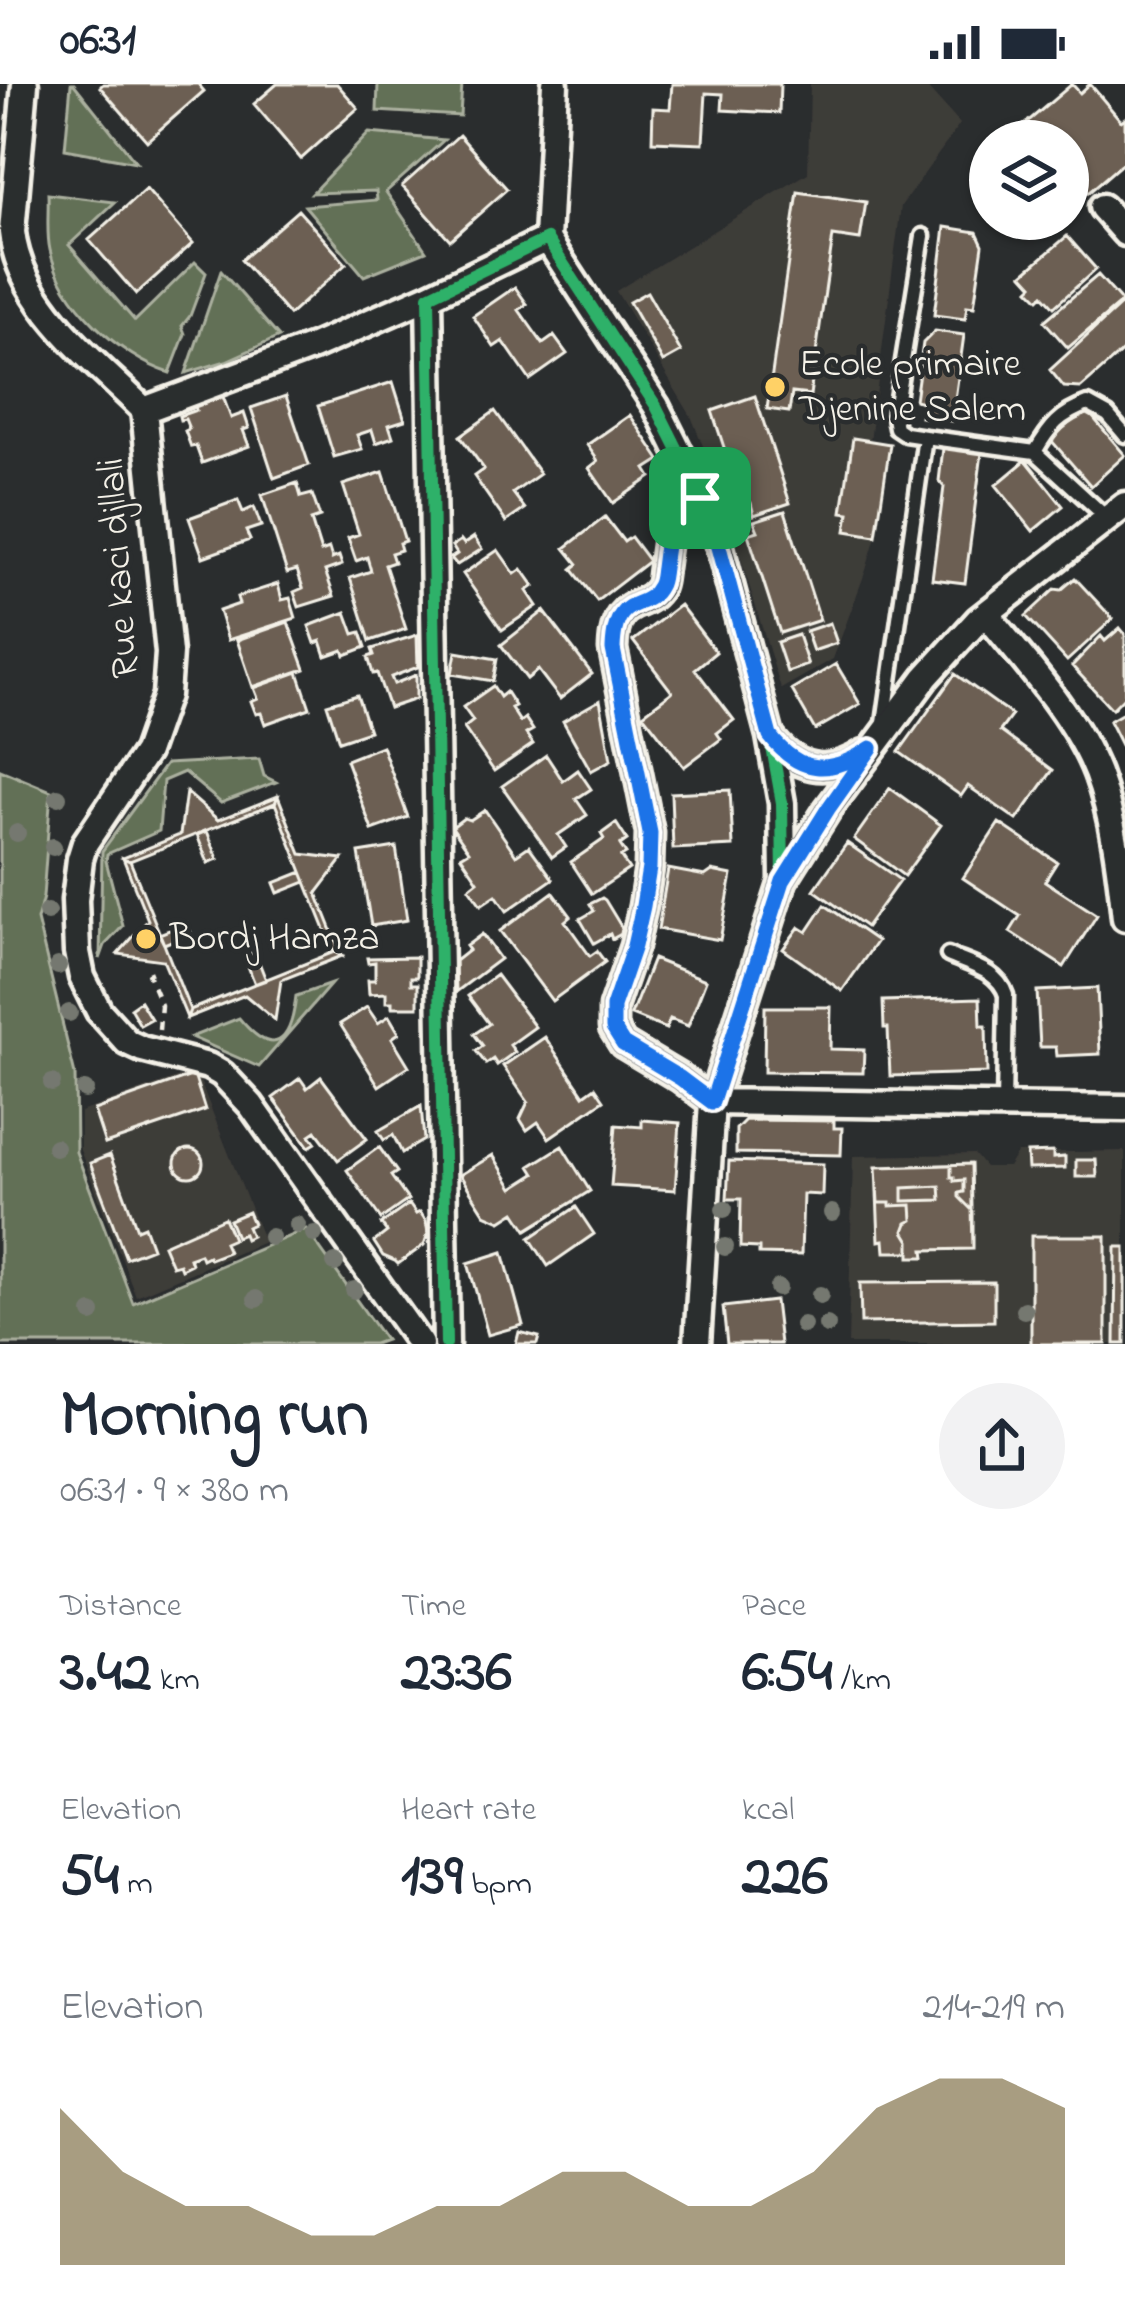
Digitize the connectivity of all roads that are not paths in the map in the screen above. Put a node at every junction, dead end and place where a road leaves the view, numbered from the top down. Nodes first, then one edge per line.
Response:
1 (25, 84) edge
2 (555, 84) edge
3 (1102, 207) dead end
4 (1125, 233) edge
5 (923, 236) dead end
6 (547, 239) junction
7 (429, 296) junction
8 (144, 410) junction
9 (1125, 434) edge
10 (925, 437) junction
11 (1035, 452) junction
12 (700, 498) junction
13 (1116, 512) edge
14 (986, 614) junction
15 (770, 736) junction
16 (877, 741) junction
17 (783, 881) junction
18 (1125, 918) edge
19 (948, 956) dead end
20 (712, 1102) junction
21 (1004, 1106) junction
22 (1125, 1108) edge
23 (419, 1344) edge
24 (446, 1344) edge
25 (697, 1344) edge

1 - 8 street
2 - 6 street
3 - 4 street
5 - 10 lane
6 - 7 street
6 - 12 street
7 - 8 street
7 - 24 street
8 - 23 street, Rue kaci djllali
9 - 11 lane
10 - 11 lane
10 - 16 lane
11 - 13 lane
12 - 15 street
12 - 20 street
13 - 14 street
14 - 16 street
14 - 18 street
15 - 16 street
15 - 17 street
16 - 17 street
17 - 20 street
19 - 21 lane
20 - 21 street
20 - 25 street
21 - 22 street

